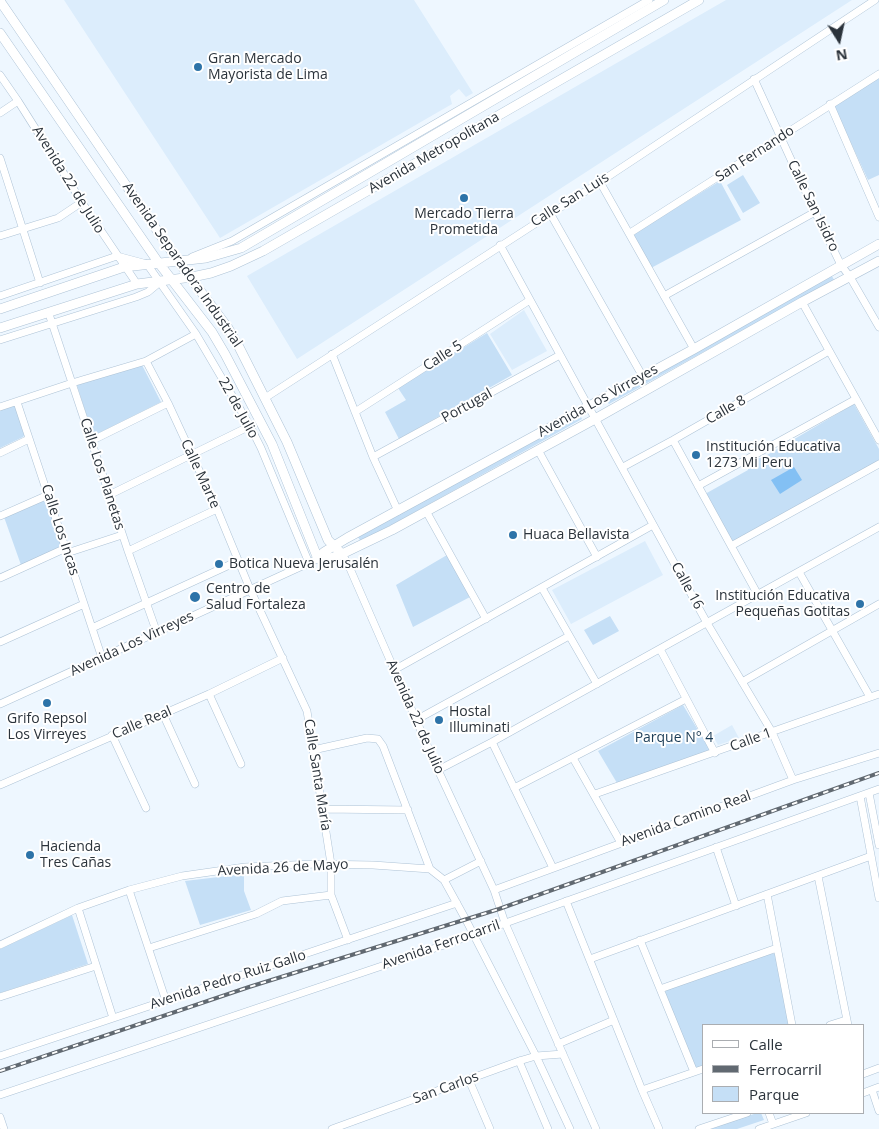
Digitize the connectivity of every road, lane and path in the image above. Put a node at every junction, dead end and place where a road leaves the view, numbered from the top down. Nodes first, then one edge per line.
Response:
1 (649, 0) edge
2 (664, 0) edge
3 (699, 0) edge
4 (875, 0) edge
5 (0, 1) edge
6 (0, 33) edge
7 (0, 74) edge
8 (879, 74) edge
9 (754, 79) junction
10 (18, 101) junction
11 (830, 104) junction
12 (0, 113) edge
13 (781, 138) junction
14 (0, 158) edge
15 (600, 182) junction
16 (82, 202) junction
17 (815, 212) junction
18 (550, 213) junction
19 (879, 218) edge
20 (23, 229) junction
21 (630, 234) junction
22 (0, 236) edge
23 (879, 244) edge
24 (500, 245) junction
25 (117, 256) junction
26 (178, 261) junction
27 (879, 261) edge
28 (158, 262) junction
29 (147, 264) junction
30 (841, 265) junction
31 (124, 267) junction
32 (192, 277) junction
33 (850, 277) junction
34 (171, 280) junction
35 (160, 282) junction
36 (40, 283) junction
37 (137, 284) junction
38 (0, 296) edge
39 (664, 296) junction
40 (530, 300) junction
41 (802, 302) junction
42 (0, 309) edge
43 (49, 314) junction
44 (52, 323) junction
45 (879, 326) edge
46 (0, 328) edge
47 (196, 334) junction
48 (0, 340) edge
49 (694, 349) junction
50 (829, 351) junction
51 (332, 354) junction
52 (560, 355) junction
53 (146, 361) junction
54 (643, 377) junction
55 (72, 383) junction
56 (265, 398) junction
57 (856, 399) junction
58 (17, 402) junction
59 (168, 403) junction
60 (0, 407) edge
61 (588, 407) junction
62 (355, 412) junction
63 (594, 419) junction
64 (250, 426) junction
65 (29, 439) junction
66 (673, 440) junction
67 (879, 440) edge
68 (91, 441) junction
69 (538, 450) junction
70 (0, 453) edge
71 (192, 455) junction
72 (373, 457) junction
73 (879, 464) edge
74 (623, 467) junction
75 (698, 486) junction
76 (48, 495) junction
77 (109, 495) junction
78 (217, 509) junction
79 (398, 511) junction
80 (426, 512) junction
81 (0, 516) edge
82 (653, 525) junction
83 (879, 527) edge
84 (122, 534) junction
85 (333, 546) junction
86 (731, 546) junction
87 (66, 550) junction
88 (128, 551) junction
89 (342, 554) junction
90 (597, 557) junction
91 (238, 561) junction
92 (313, 561) junction
93 (799, 572) junction
94 (0, 578) edge
95 (542, 588) junction
96 (250, 589) junction
97 (758, 595) junction
98 (146, 603) junction
99 (84, 604) junction
100 (879, 604) edge
101 (486, 619) junction
102 (707, 623) junction
103 (92, 628) junction
104 (833, 630) junction
105 (157, 633) junction
106 (569, 636) junction
107 (0, 642) edge
108 (660, 649) junction
109 (102, 658) junction
110 (283, 658) junction
111 (394, 670) junction
112 (742, 682) junction
113 (597, 684) junction
114 (209, 694) junction
115 (879, 694) edge
116 (870, 697) junction
117 (686, 699) junction
118 (0, 704) edge
119 (163, 714) junction
120 (416, 720) junction
121 (772, 732) junction
122 (112, 736) junction
123 (492, 742) junction
124 (313, 750) junction
125 (715, 753) junction
126 (879, 753) edge
127 (573, 758) junction
128 (241, 764) dead end
129 (438, 770) junction
130 (793, 780) junction
131 (196, 784) dead end
132 (0, 785) edge
133 (514, 788) junction
134 (879, 789) edge
135 (869, 793) junction
136 (595, 794) junction
137 (860, 796) junction
138 (146, 808) dead end
139 (322, 809) junction
140 (408, 810) junction
141 (622, 843) junction
142 (879, 845) edge
143 (716, 847) junction
144 (871, 856) junction
145 (481, 861) junction
146 (330, 864) junction
147 (553, 868) junction
148 (430, 869) junction
149 (818, 876) junction
150 (444, 880) junction
151 (129, 890) junction
152 (494, 890) junction
153 (767, 894) junction
154 (331, 895) junction
155 (879, 898) edge
156 (566, 900) junction
157 (457, 903) junction
158 (736, 906) junction
159 (78, 908) junction
160 (505, 923) junction
161 (473, 934) junction
162 (348, 940) junction
163 (640, 940) junction
164 (0, 946) edge
165 (149, 948) junction
166 (777, 948) junction
167 (590, 959) junction
168 (96, 966) junction
169 (660, 989) junction
170 (0, 997) edge
171 (166, 1001) junction
172 (113, 1018) junction
173 (614, 1020) junction
174 (847, 1022) edge
175 (792, 1024) edge
176 (558, 1044) junction
177 (563, 1054) junction
178 (0, 1056) edge
179 (536, 1056) junction
180 (519, 1062) junction
181 (879, 1068) edge
182 (702, 1069) edge
183 (864, 1071) edge
184 (694, 1072) junction
185 (469, 1080) junction
186 (875, 1089) edge
187 (642, 1090) junction
188 (0, 1095) edge
189 (879, 1112) edge
190 (744, 1114) edge
191 (769, 1114) edge
192 (803, 1114) edge
193 (0, 1117) edge
194 (773, 1124) junction
195 (4, 1129) edge
196 (332, 1129) edge
197 (490, 1129) edge
198 (548, 1129) edge
199 (570, 1129) edge
200 (596, 1129) edge
201 (659, 1129) edge
202 (699, 1129) edge
203 (759, 1129) edge

1 - 26 street, Avenida Metropolitana
2 - 26 main road, Avenida Metropolitana
3 - 32 main road, Avenida Metropolitana
4 - 9 street, Calle San Luis
5 - 26 main road, Avenida Separadora Industrial
6 - 28 main road, Avenida Separadora Industrial
7 - 10 street, Avenida 22 de Julio
8 - 11 street, San Fernando
9 - 13 street, Calle San Isidro
9 - 15 street, Calle San Luis
10 - 12 street
10 - 16 street, Avenida 22 de Julio
11 - 13 street, San Fernando
11 - 19 street
13 - 17 street, Calle San Isidro
13 - 21 street, San Fernando
14 - 20 street
15 - 18 street, Calle San Luis
15 - 21 street
16 - 20 street
16 - 25 street, Avenida 22 de Julio
17 - 30 street, Calle San Isidro
17 - 39 street
18 - 24 street, Calle San Luis
18 - 54 street
20 - 22 street
20 - 36 street
21 - 39 street
23 - 30 main road, Avenida Los Virreyes
24 - 40 street, Calle 16
24 - 51 street, Calle San Luis
25 - 29 street, Avenida Metropolitana
25 - 31 street, Avenida 22 de Julio
25 - 36 street
26 - 28 main road, Avenida Metropolitana
26 - 32 main road, Avenida Separadora Industrial
27 - 33 main road, Avenida Los Virreyes
28 - 29 main road, Avenida Metropolitana
28 - 34 main road, Avenida Separadora Industrial
29 - 31 main road, Avenida Metropolitana
29 - 35 street, 22 de Julio
30 - 33 street, Calle San Isidro
30 - 49 main road, Avenida Los Virreyes
31 - 37 street, Avenida 22 de Julio
31 - 42 main road, Avenida Metropolitana
32 - 34 main road, Avenida Metropolitana
32 - 56 main road, Avenida Separadora Industrial
33 - 41 main road, Avenida Los Virreyes
33 - 45 street, Calle San Isidro
34 - 35 main road, Avenida Metropolitana
34 - 92 main road, Avenida Separadora Industrial
35 - 37 main road, Avenida Metropolitana
35 - 44 street, Avenida Metropolitana
35 - 47 street, 22 de Julio
36 - 38 street
37 - 43 main road, Avenida Metropolitana
39 - 49 street
40 - 52 street, Calle 16
40 - 62 street, Calle 5
41 - 50 street
41 - 63 main road, Avenida Los Virreyes
43 - 44 street, Calle Los Planetas
43 - 46 main road, Avenida Metropolitana
44 - 48 street, Avenida Metropolitana
44 - 55 street, Calle Los Planetas
47 - 53 street
47 - 64 street, 22 de Julio
49 - 54 main road, Avenida Los Virreyes
50 - 57 street
50 - 66 street, Calle 8
51 - 56 street, Calle San Luis
51 - 62 street
52 - 61 street, Calle 16
52 - 72 street, Portugal
53 - 55 street
53 - 59 street, Calle Marte
54 - 61 main road, Avenida Los Virreyes
55 - 58 street
55 - 68 street, Calle Los Planetas
56 - 85 main road, Avenida Separadora Industrial
57 - 67 street
57 - 75 street
58 - 60 street
58 - 65 street, Calle Los Incas
59 - 68 street
59 - 71 street, Calle Marte
61 - 63 street, Calle 16
61 - 79 main road, Avenida Los Virreyes
62 - 72 street
63 - 69 main road, Avenida Los Virreyes
63 - 74 street, Calle 16
64 - 71 street
64 - 92 street, 22 de Julio
65 - 70 street
65 - 76 street, Calle Los Incas
66 - 74 street, Calle 8
66 - 75 street
68 - 77 street, Calle Los Planetas
69 - 80 main road, Avenida Los Virreyes
69 - 90 street
71 - 77 street
71 - 78 street, Calle Marte
72 - 79 street
73 - 86 street
74 - 82 street, Calle 16
75 - 86 street
76 - 81 street
76 - 87 street, Calle Los Incas
77 - 84 street, Calle Los Planetas
78 - 88 street
78 - 91 street, Calle Marte
79 - 85 main road, Avenida Los Virreyes
80 - 89 main road, Avenida Los Virreyes
80 - 101 street
82 - 90 street
82 - 102 street, Calle 16
83 - 93 street
84 - 87 street
84 - 88 street, Calle Los Planetas
85 - 89 main road, Avenida 22 de Julio
85 - 92 main road, Avenida Los Virreyes
86 - 97 street
87 - 94 street
87 - 99 street, Calle Los Incas
88 - 98 street, Calle Los Planetas
89 - 92 main road, Avenida Los Virreyes
89 - 111 street, Avenida 22 de Julio
90 - 95 street
91 - 96 street, Calle Marte
91 - 98 street
92 - 96 street, Avenida Los Virreyes
93 - 97 street
93 - 104 street
95 - 101 street
95 - 106 street
96 - 105 street, Avenida Los Virreyes
96 - 110 street, Calle Santa María
97 - 102 street
98 - 103 street
98 - 105 street, Calle Los Planetas
99 - 103 street, Calle Los Incas
99 - 107 street
100 - 104 street
101 - 111 street
102 - 108 street
102 - 112 street, Calle 16
103 - 109 street, Calle Los Incas
104 - 112 street
104 - 116 street
105 - 109 street, Avenida Los Virreyes
106 - 113 street
106 - 120 street
108 - 113 street
108 - 117 street
109 - 118 street, Avenida Los Virreyes
110 - 114 street, Calle Real
110 - 124 street, Calle Santa María
111 - 120 street, Avenida 22 de Julio
112 - 121 street, Calle 16
113 - 123 street
114 - 119 street, Calle Real
114 - 128 street
115 - 116 street, Calle 1
116 - 121 street, Calle 1
117 - 125 street
117 - 127 street
119 - 122 street, Calle Real
119 - 131 street
120 - 129 street, Avenida 22 de Julio
121 - 125 street, Calle 1
121 - 130 street, Calle 16
122 - 132 street, Calle Real
122 - 138 street
123 - 129 street
123 - 133 street
124 - 139 street, Calle Santa María
124 - 140 street
125 - 136 street, Calle 1
126 - 130 street, Avenida Camino Real
127 - 133 street
127 - 136 street
129 - 145 street, Avenida 22 de Julio
130 - 141 street, Avenida Camino Real
133 - 147 street
134 - 135 street, Avenida Ferrocarril
135 - 137 street, Avenida Ferrocarril
135 - 142 street
136 - 141 street
137 - 143 street, Avenida Ferrocarril
137 - 144 street
139 - 140 street
139 - 146 street, Calle Santa María
140 - 148 street
141 - 147 street, Avenida Camino Real
143 - 156 street, Avenida Ferrocarril
143 - 158 street
144 - 149 street
144 - 155 street
145 - 150 street
145 - 152 street, Avenida 22 de Julio
146 - 148 street, Avenida 26 de Mayo
146 - 151 street, Avenida 26 de Mayo
146 - 154 street, Calle Santa María
147 - 152 street, Avenida Camino Real
148 - 150 street
149 - 153 street
149 - 174 street
150 - 157 street
151 - 159 street, Avenida 26 de Mayo
151 - 165 street
152 - 160 street, Avenida 22 de Julio
153 - 158 street
153 - 166 street
154 - 162 street, Calle Santa María
154 - 165 street
156 - 160 street, Avenida Ferrocarril
156 - 167 street
157 - 161 street
157 - 162 street, Avenida Pedro Ruiz Gallo
158 - 163 street
159 - 164 street, Avenida 26 de Mayo
159 - 168 street
160 - 161 street, Avenida Ferrocarril
160 - 176 street, Avenida 22 de Julio
161 - 179 street
161 - 188 street, Avenida Ferrocarril
162 - 171 street, Avenida Pedro Ruiz Gallo
163 - 167 street
163 - 169 street
165 - 171 street
166 - 169 street
166 - 175 street
167 - 173 street
168 - 170 street
168 - 172 street
169 - 184 street
171 - 172 street, Avenida Pedro Ruiz Gallo
172 - 178 street, Avenida Pedro Ruiz Gallo
173 - 176 street
173 - 187 street
176 - 177 street, Avenida 22 de Julio
177 - 179 street, San Carlos
177 - 200 street, Avenida 22 de Julio
179 - 180 street, San Carlos
179 - 199 street
180 - 185 street, San Carlos
180 - 198 street
181 - 183 street
182 - 184 street
184 - 187 street
185 - 196 street, San Carlos
185 - 197 street
186 - 189 street
187 - 201 street
190 - 202 street
191 - 194 street
192 - 194 street
193 - 195 street
194 - 203 street

